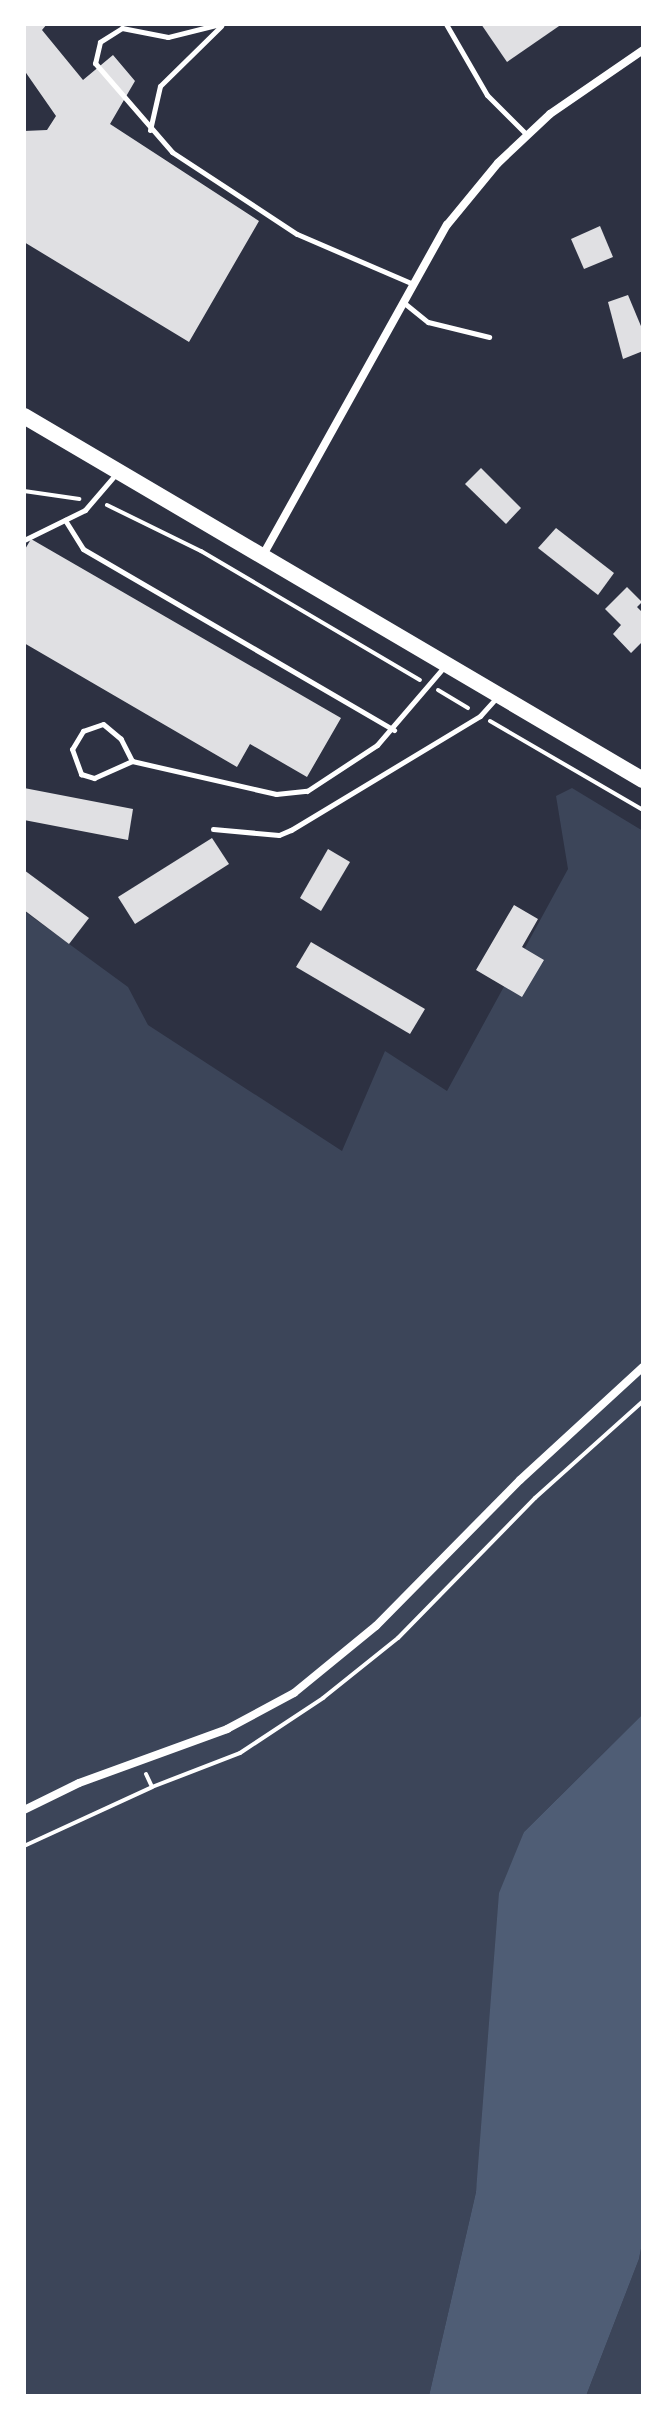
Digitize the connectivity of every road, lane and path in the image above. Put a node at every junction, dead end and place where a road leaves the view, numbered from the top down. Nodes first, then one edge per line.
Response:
1 (221, 24) edge
2 (446, 24) edge
3 (643, 50) edge
4 (149, 131) junction
5 (527, 135) junction
6 (411, 283) junction
7 (401, 301) junction
8 (489, 337) dead end
9 (24, 416) edge
10 (118, 470) junction
11 (24, 491) edge
12 (97, 501) junction
13 (65, 520) junction
14 (24, 540) edge
15 (263, 555) junction
16 (446, 664) junction
17 (431, 686) junction
18 (498, 696) junction
19 (480, 716) junction
20 (394, 730) junction
21 (132, 761) junction
22 (643, 780) edge
23 (643, 810) edge
24 (213, 829) dead end
25 (643, 1367) edge
26 (152, 1787) dead end
27 (24, 1810) edge
28 (24, 1846) edge

1 - 4 lane
1 - 4 lane
2 - 5 lane
3 - 5 street
4 - 6 lane
5 - 6 street
6 - 7 street
7 - 8 lane
7 - 15 street
9 - 10 main road
10 - 12 lane
10 - 15 main road
11 - 12 path
12 - 13 lane
12 - 17 path
13 - 14 lane
13 - 20 lane
15 - 16 main road
16 - 17 lane
16 - 18 main road
17 - 19 path
17 - 20 lane
18 - 19 lane
18 - 22 main road
19 - 23 path
19 - 24 lane
20 - 21 lane
21 - 21 lane
25 - 27 street
26 - 28 path

